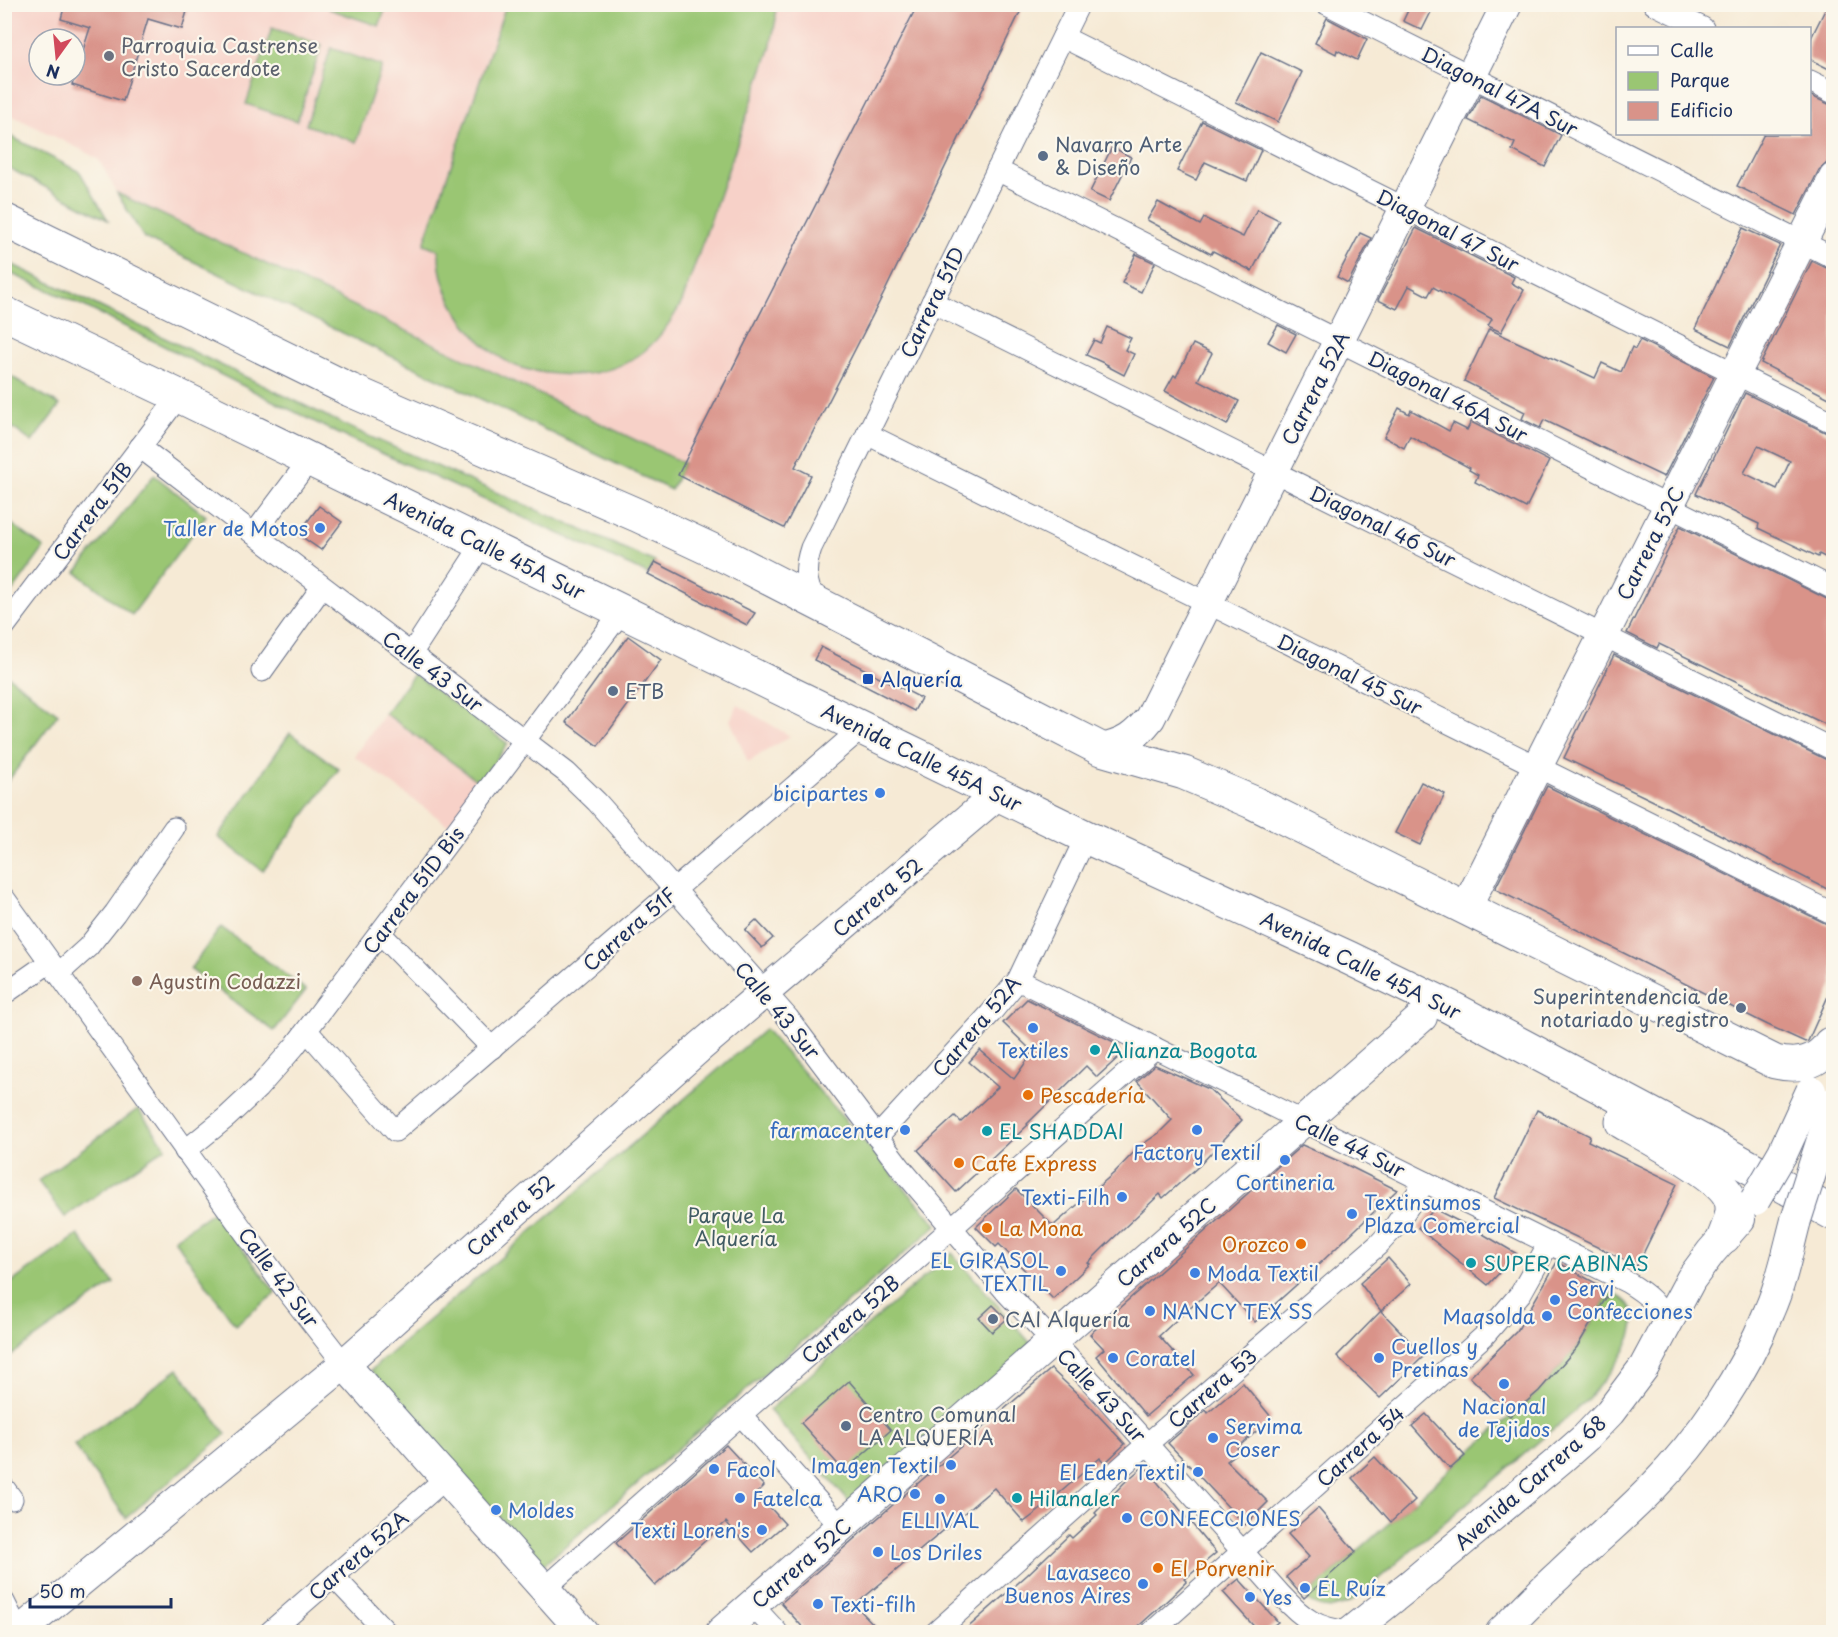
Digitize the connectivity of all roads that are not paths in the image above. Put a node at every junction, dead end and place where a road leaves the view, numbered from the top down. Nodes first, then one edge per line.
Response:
1 (1079, 4) edge
2 (1327, 4) edge
3 (1507, 4) edge
4 (1654, 4) edge
5 (1701, 27) edge
6 (1063, 37) junction
7 (1471, 76) junction
8 (1811, 82) edge
9 (1833, 93) edge
10 (997, 170) junction
11 (1833, 178) edge
12 (1405, 208) junction
13 (4, 220) edge
14 (1802, 242) junction
15 (1833, 258) edge
16 (932, 302) junction
17 (4, 313) edge
18 (1338, 341) junction
19 (1735, 374) junction
20 (179, 396) junction
21 (1833, 423) edge
22 (867, 434) junction
23 (140, 447) junction
24 (310, 459) junction
25 (1273, 472) junction
26 (1669, 506) junction
27 (254, 534) junction
28 (483, 543) junction
29 (322, 587) junction
30 (1833, 589) edge
31 (815, 602) junction
32 (1206, 604) junction
33 (622, 611) junction
34 (4, 627) edge
35 (1603, 636) junction
36 (411, 654) junction
37 (262, 671) dead end
38 (862, 728) junction
39 (525, 741) junction
40 (1101, 749) junction
41 (1833, 750) edge
42 (1538, 767) junction
43 (998, 794) junction
44 (174, 828) dead end
45 (1086, 837) junction
46 (675, 889) junction
47 (4, 898) edge
48 (1466, 908) junction
49 (1833, 914) edge
50 (381, 934) junction
51 (54, 968) junction
52 (1018, 980) junction
53 (765, 992) junction
54 (4, 994) edge
55 (1422, 1017) junction
56 (306, 1031) junction
57 (1832, 1040) edge
58 (492, 1048) junction
59 (1155, 1048) junction
60 (1822, 1096) edge
61 (1303, 1122) junction
62 (877, 1137) junction
63 (185, 1151) junction
64 (1425, 1182) junction
65 (1833, 1214) edge
66 (952, 1227) junction
67 (1724, 1236) junction
68 (1548, 1243) junction
69 (1667, 1327) junction
70 (1053, 1342) junction
71 (344, 1364) junction
72 (741, 1415) junction
73 (1147, 1444) junction
74 (446, 1478) junction
75 (841, 1527) junction
76 (1242, 1552) junction
77 (334, 1577) junction
78 (544, 1588) junction
79 (4, 1602) edge
80 (753, 1605) junction
81 (19, 1632) edge
82 (270, 1632) edge
83 (386, 1632) edge
84 (583, 1632) edge
85 (721, 1632) edge
86 (777, 1632) edge
87 (936, 1632) edge
88 (1152, 1632) edge
89 (1351, 1632) edge
90 (1501, 1632) edge

1 - 6 street, Carrera 51D
2 - 7 street, Diagonal 47A Sur
3 - 7 street, Carrera 52A
4 - 5 street
6 - 10 street, Carrera 51D
6 - 12 street, Diagonal 47 Sur
7 - 12 street, Carrera 52A
7 - 14 street, Diagonal 47A Sur
8 - 9 street
10 - 16 street, Carrera 51D
10 - 18 street, Diagonal 46A Sur
11 - 14 street, Carrera 52C
12 - 18 street, Carrera 52A
12 - 19 street, Diagonal 47 Sur
13 - 31 highway
14 - 15 street, Diagonal 47A Sur
14 - 19 street, Carrera 52C
16 - 22 street, Carrera 51D
16 - 25 street, Diagonal 46 Sur
17 - 20 highway, Avenida Calle 45A Sur
18 - 25 street, Carrera 52A
18 - 26 street, Diagonal 46A Sur
19 - 21 street, Diagonal 47 Sur
19 - 26 street, Carrera 52C
20 - 23 street, Carrera 51B
20 - 24 highway, Avenida Calle 45A Sur
22 - 31 street, Carrera 51D
22 - 32 street, Diagonal 45 Sur
23 - 27 street, Calle 43 Sur
23 - 34 street, Carrera 51B
24 - 27 street
24 - 28 highway, Avenida Calle 45A Sur
25 - 32 street, Carrera 52A
25 - 35 street, Diagonal 46 Sur
26 - 30 street, Diagonal 46A Sur
26 - 35 street, Carrera 52C
27 - 29 street, Calle 43 Sur
28 - 33 highway, Avenida Calle 45A Sur
28 - 36 street
29 - 36 street, Calle 43 Sur
29 - 37 street
31 - 40 highway
32 - 40 street, Carrera 52A
32 - 42 street, Diagonal 45 Sur
33 - 38 highway, Avenida Calle 45A Sur
33 - 39 street, Carrera 51D Bis
35 - 41 street, Diagonal 46 Sur
35 - 42 street, Carrera 52C
36 - 39 street, Calle 43 Sur
38 - 43 highway, Avenida Calle 45A Sur
38 - 46 street, Carrera 51F
39 - 46 street, Calle 43 Sur
39 - 50 street, Carrera 51D Bis
40 - 48 highway
42 - 48 street, Carrera 52C
42 - 49 street, Diagonal 45 Sur
43 - 45 highway, Avenida Calle 45A Sur
43 - 53 street, Carrera 52
44 - 51 street
45 - 52 street, Carrera 52A
45 - 55 highway
45 - 65 highway, Avenida Calle 45A Sur
46 - 53 street, Calle 43 Sur
46 - 58 street, Carrera 51F
47 - 51 street, Calle 42 Sur
48 - 57 highway
50 - 56 street, Carrera 51D Bis
50 - 58 street
51 - 54 street
51 - 63 street, Calle 42 Sur
52 - 59 street, Calle 44 Sur
52 - 62 street, Carrera 52A
53 - 62 street, Calle 43 Sur
53 - 71 street, Carrera 52
55 - 61 street, Carrera 52C
55 - 67 highway
56 - 58 street, Carrera 51F
56 - 63 street, Carrera 51D Bis
57 - 60 street
59 - 61 street, Calle 44 Sur
59 - 66 street, Carrera 52B
60 - 67 street, Avenida Carrera 68, bridge
60 - 90 street, bridge
61 - 64 street, Calle 44 Sur
61 - 70 street, Carrera 52C
62 - 66 street, Calle 43 Sur
63 - 71 street, Calle 42 Sur
64 - 68 street, Calle 44 Sur
64 - 73 street, Carrera 53
66 - 70 street, Calle 43 Sur
66 - 72 street, Carrera 52B
67 - 69 street, Avenida Carrera 68
68 - 69 street, Calle 44 Sur
68 - 76 street, Carrera 54
69 - 89 street, Avenida Carrera 68
70 - 73 street, Calle 43 Sur
70 - 75 street, Carrera 52C
71 - 74 street, Calle 42 Sur
71 - 81 street, Carrera 52
72 - 75 street
72 - 78 street, Carrera 52B
73 - 76 street, Calle 43 Sur
73 - 87 street, Carrera 53
74 - 77 street, Carrera 52A
74 - 78 street, Calle 42 Sur
75 - 80 street, Carrera 52C
76 - 88 street, Carrera 54
76 - 89 street, Calle 43 Sur
77 - 82 street, Carrera 52A
77 - 83 street
78 - 84 street, Calle 42 Sur
79 - 81 street
80 - 85 street, Carrera 52C
80 - 86 street

